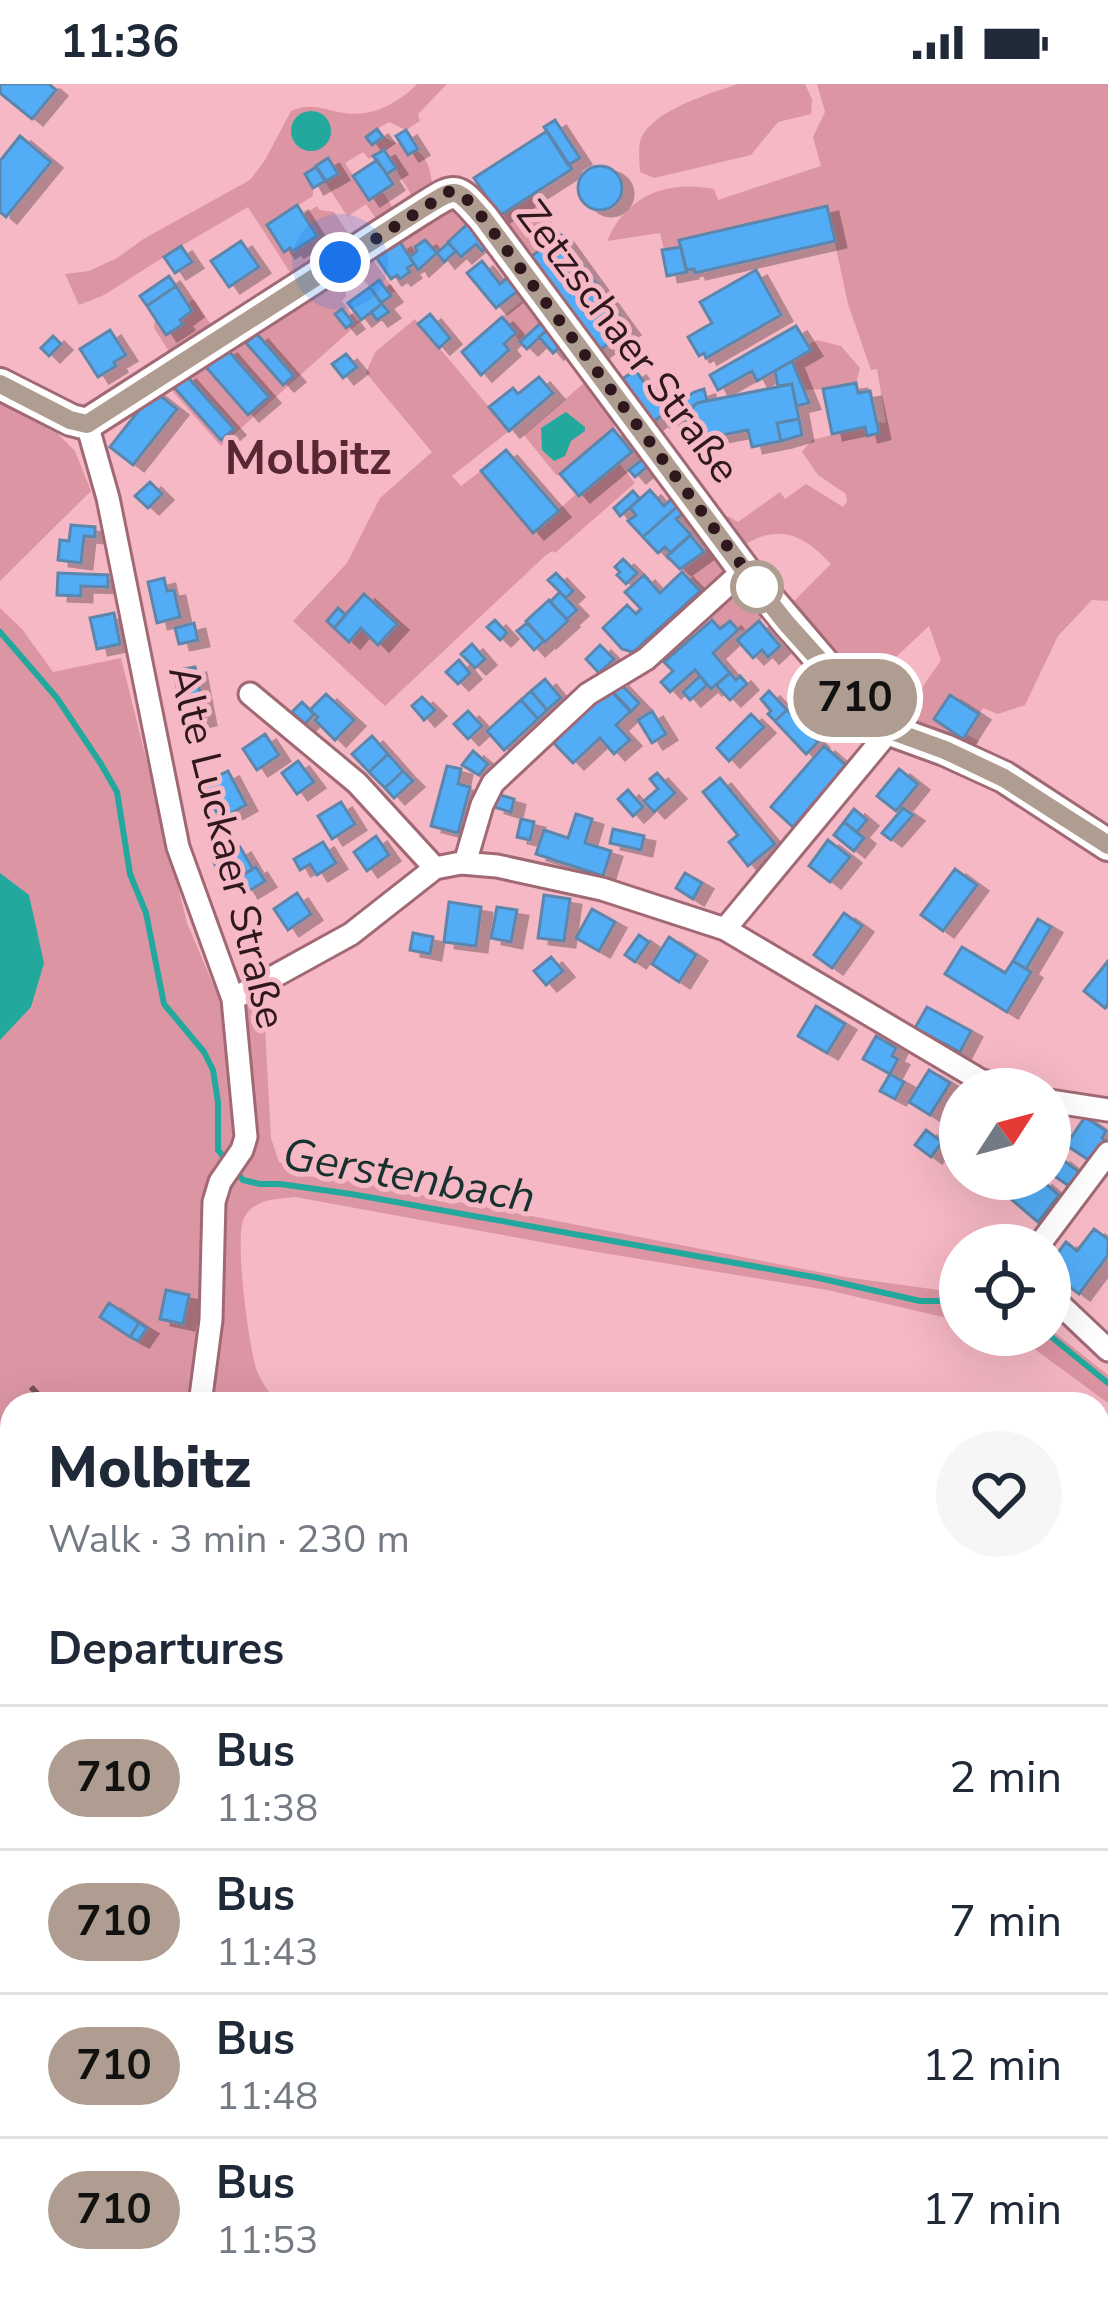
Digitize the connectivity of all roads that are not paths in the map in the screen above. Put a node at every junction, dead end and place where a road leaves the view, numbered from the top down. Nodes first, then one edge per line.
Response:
1 (0, 384) edge
2 (87, 424) junction
3 (744, 570) junction
4 (250, 694) dead end
5 (890, 730) junction
6 (1108, 845) edge
7 (465, 863) junction
8 (435, 868) junction
9 (725, 929) junction
10 (233, 999) junction
11 (960, 1068) edge
12 (1071, 1104) edge
13 (1108, 1110) edge
14 (1108, 1153) edge
15 (1055, 1224) edge
16 (1071, 1318) edge
17 (1108, 1350) edge
18 (202, 1392) edge

1 - 2 street
2 - 3 street, Zetzschaer Straße
2 - 10 street, Alte Luckaer Straße
3 - 5 street, Zetzschaer Straße
3 - 7 street
4 - 8 street
5 - 6 street, Zetzschaer Straße
5 - 9 street
7 - 8 street
7 - 9 street
8 - 10 street
9 - 11 street
10 - 18 street, Alte Luckaer Straße
12 - 13 street
14 - 15 street
16 - 17 street

